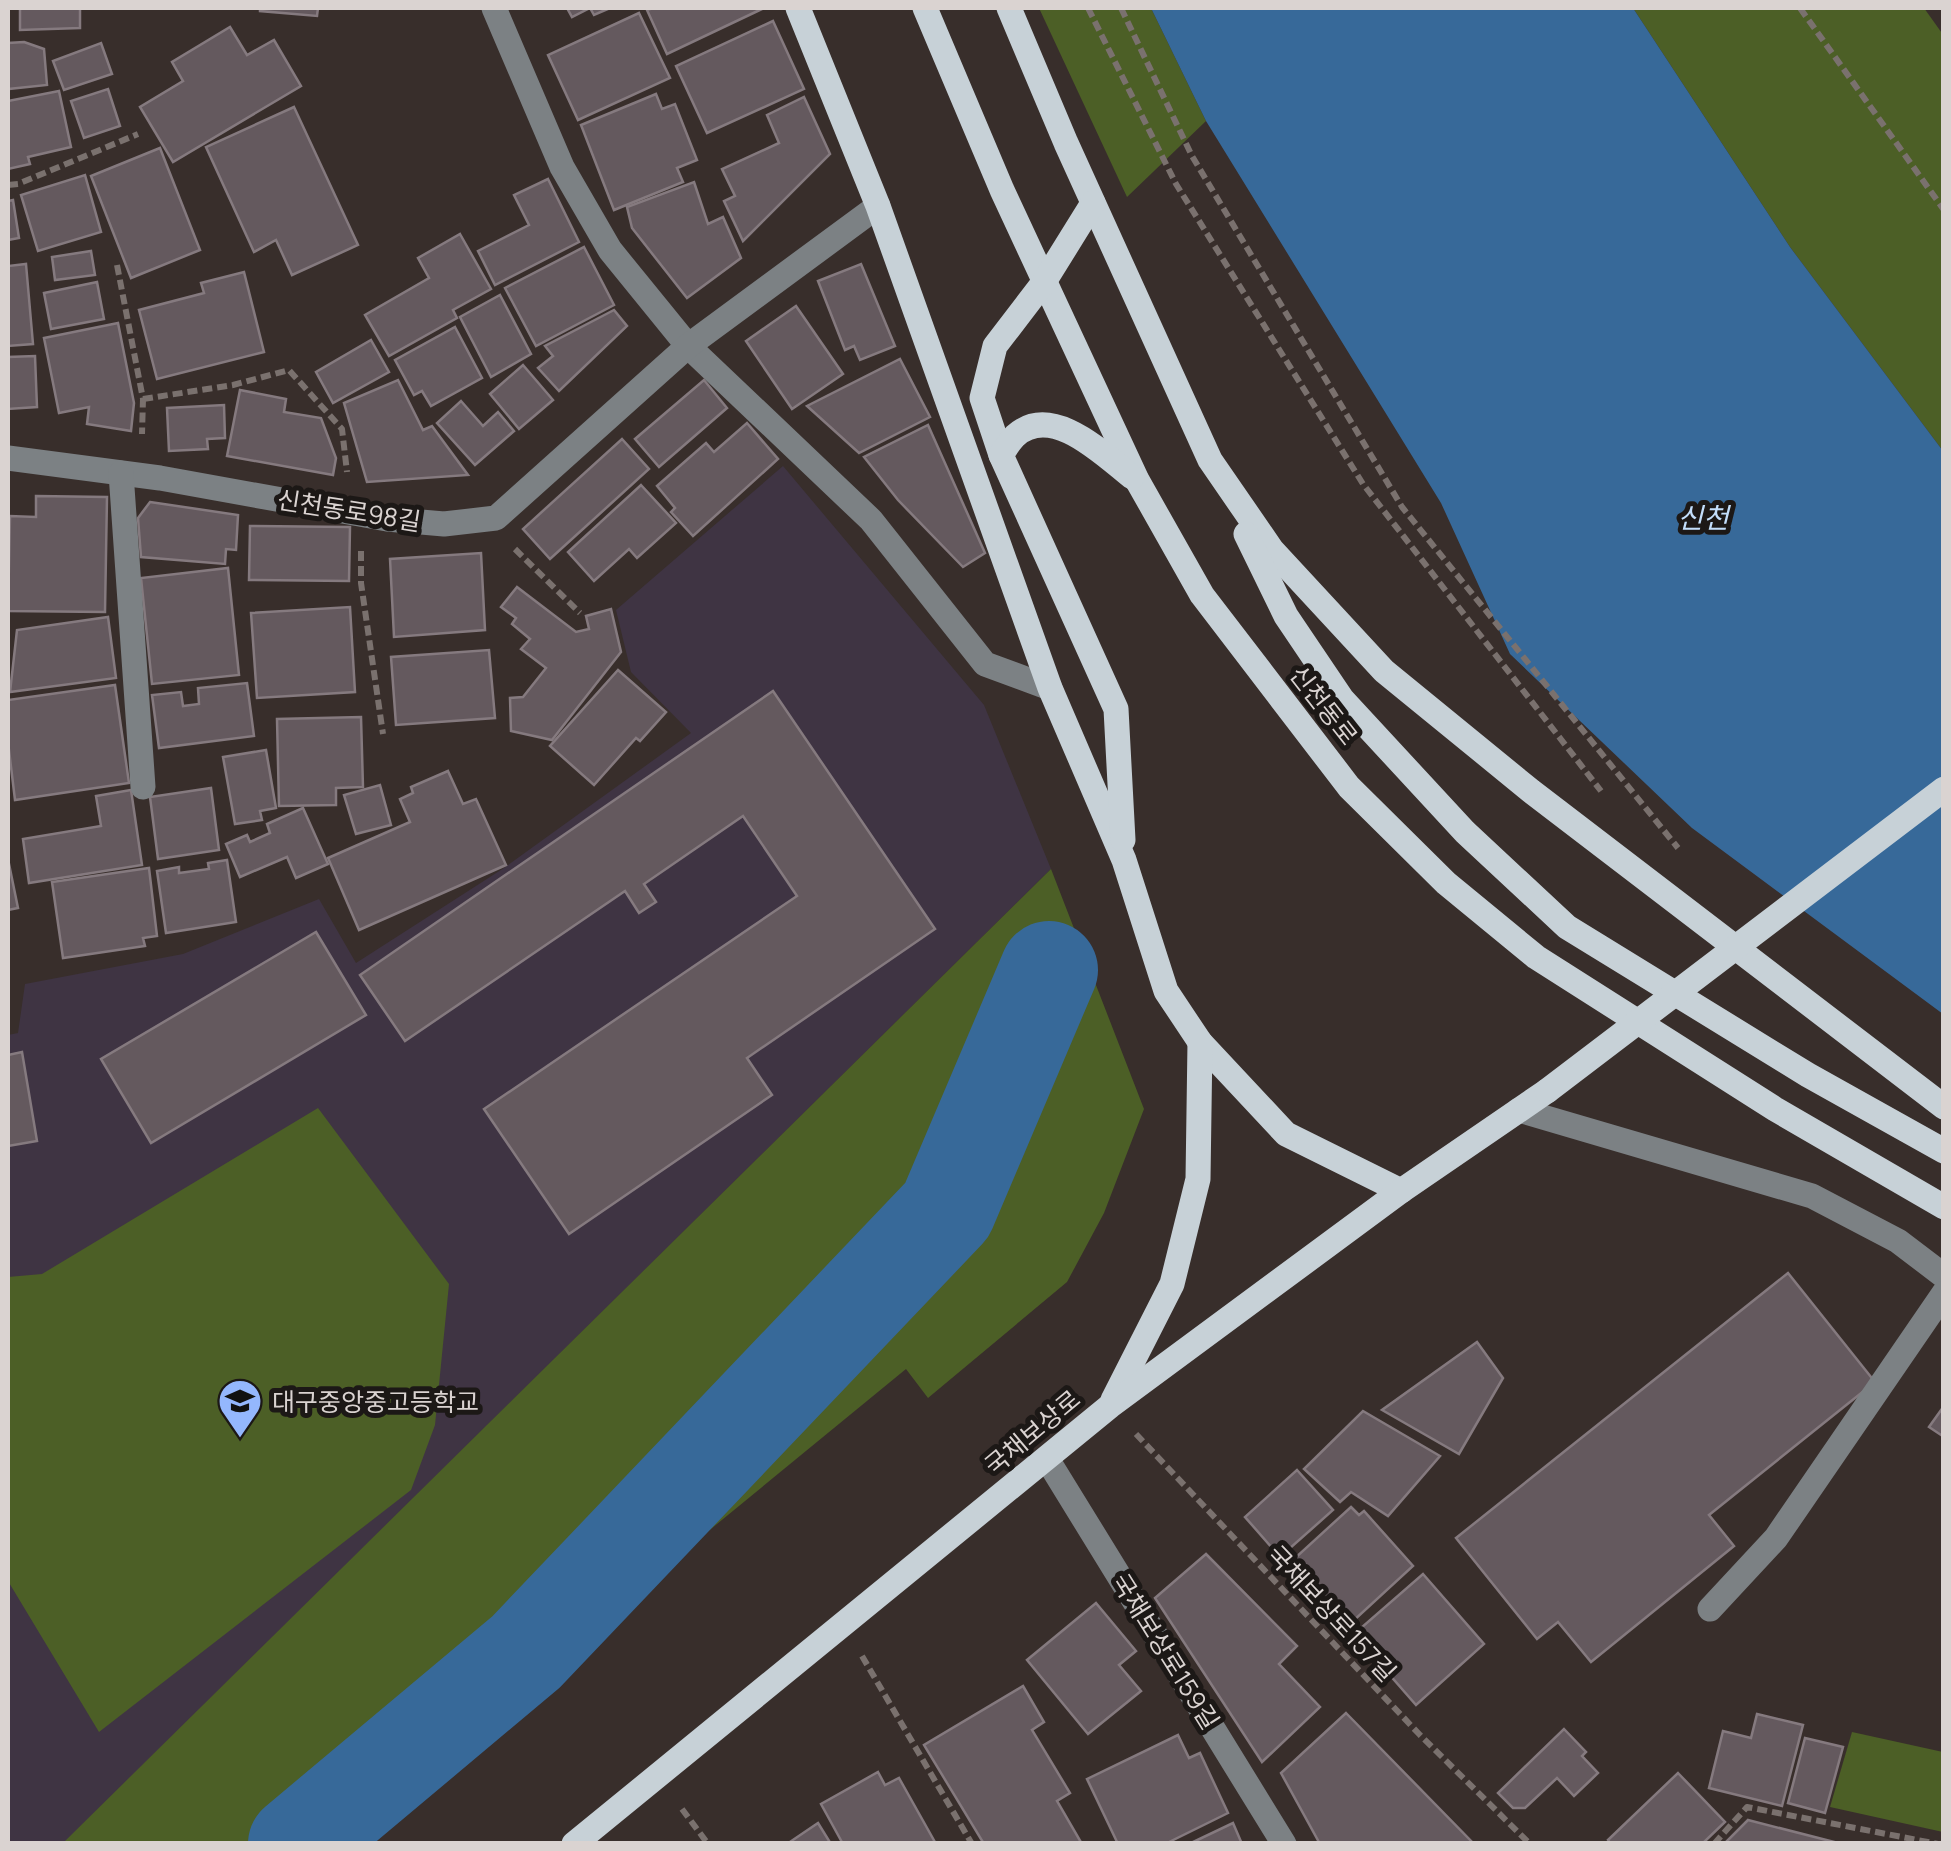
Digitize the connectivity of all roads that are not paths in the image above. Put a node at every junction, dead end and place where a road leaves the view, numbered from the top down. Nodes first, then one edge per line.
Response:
1 (494, 8) edge
2 (798, 8) edge
3 (925, 8) edge
4 (1008, 8) edge
5 (1093, 203) junction
6 (878, 206) junction
7 (1044, 282) junction
8 (688, 346) junction
9 (1001, 455) junction
10 (8, 458) edge
11 (1210, 460) junction
12 (131, 475) junction
13 (1137, 480) junction
14 (1050, 688) junction
15 (143, 787) dead end
16 (1944, 790) edge
17 (1124, 860) junction
18 (1200, 1042) junction
19 (1944, 1107) edge
20 (1519, 1110) junction
21 (1944, 1151) edge
22 (1401, 1191) junction
23 (1944, 1207) edge
24 (1944, 1276) edge
25 (1944, 1293) edge
26 (1110, 1406) junction
27 (1047, 1460) junction
28 (1710, 1609) dead end
29 (574, 1844) edge
30 (1284, 1844) edge

1 - 8 street
2 - 6 main road
3 - 7 main road, 신천동로
4 - 5 main road
5 - 7 main road
5 - 11 main road
6 - 8 street
6 - 14 main road
7 - 9 main road
7 - 13 main road, 신천동로
8 - 12 street, 신천동로98길
8 - 14 street
9 - 13 main road
9 - 17 main road
10 - 12 street, 신천동로98길
11 - 19 main road
11 - 21 main road
12 - 15 street
13 - 23 main road, 신천동로
14 - 17 main road
16 - 20 main road, 국채보상로, bridge
17 - 18 main road
18 - 22 main road
18 - 26 main road
20 - 22 main road, 국채보상로
20 - 24 street
22 - 26 main road, 국채보상로
25 - 28 street
26 - 27 main road, 국채보상로
27 - 29 main road, 국채보상로
27 - 30 street, 국채보상로159길

